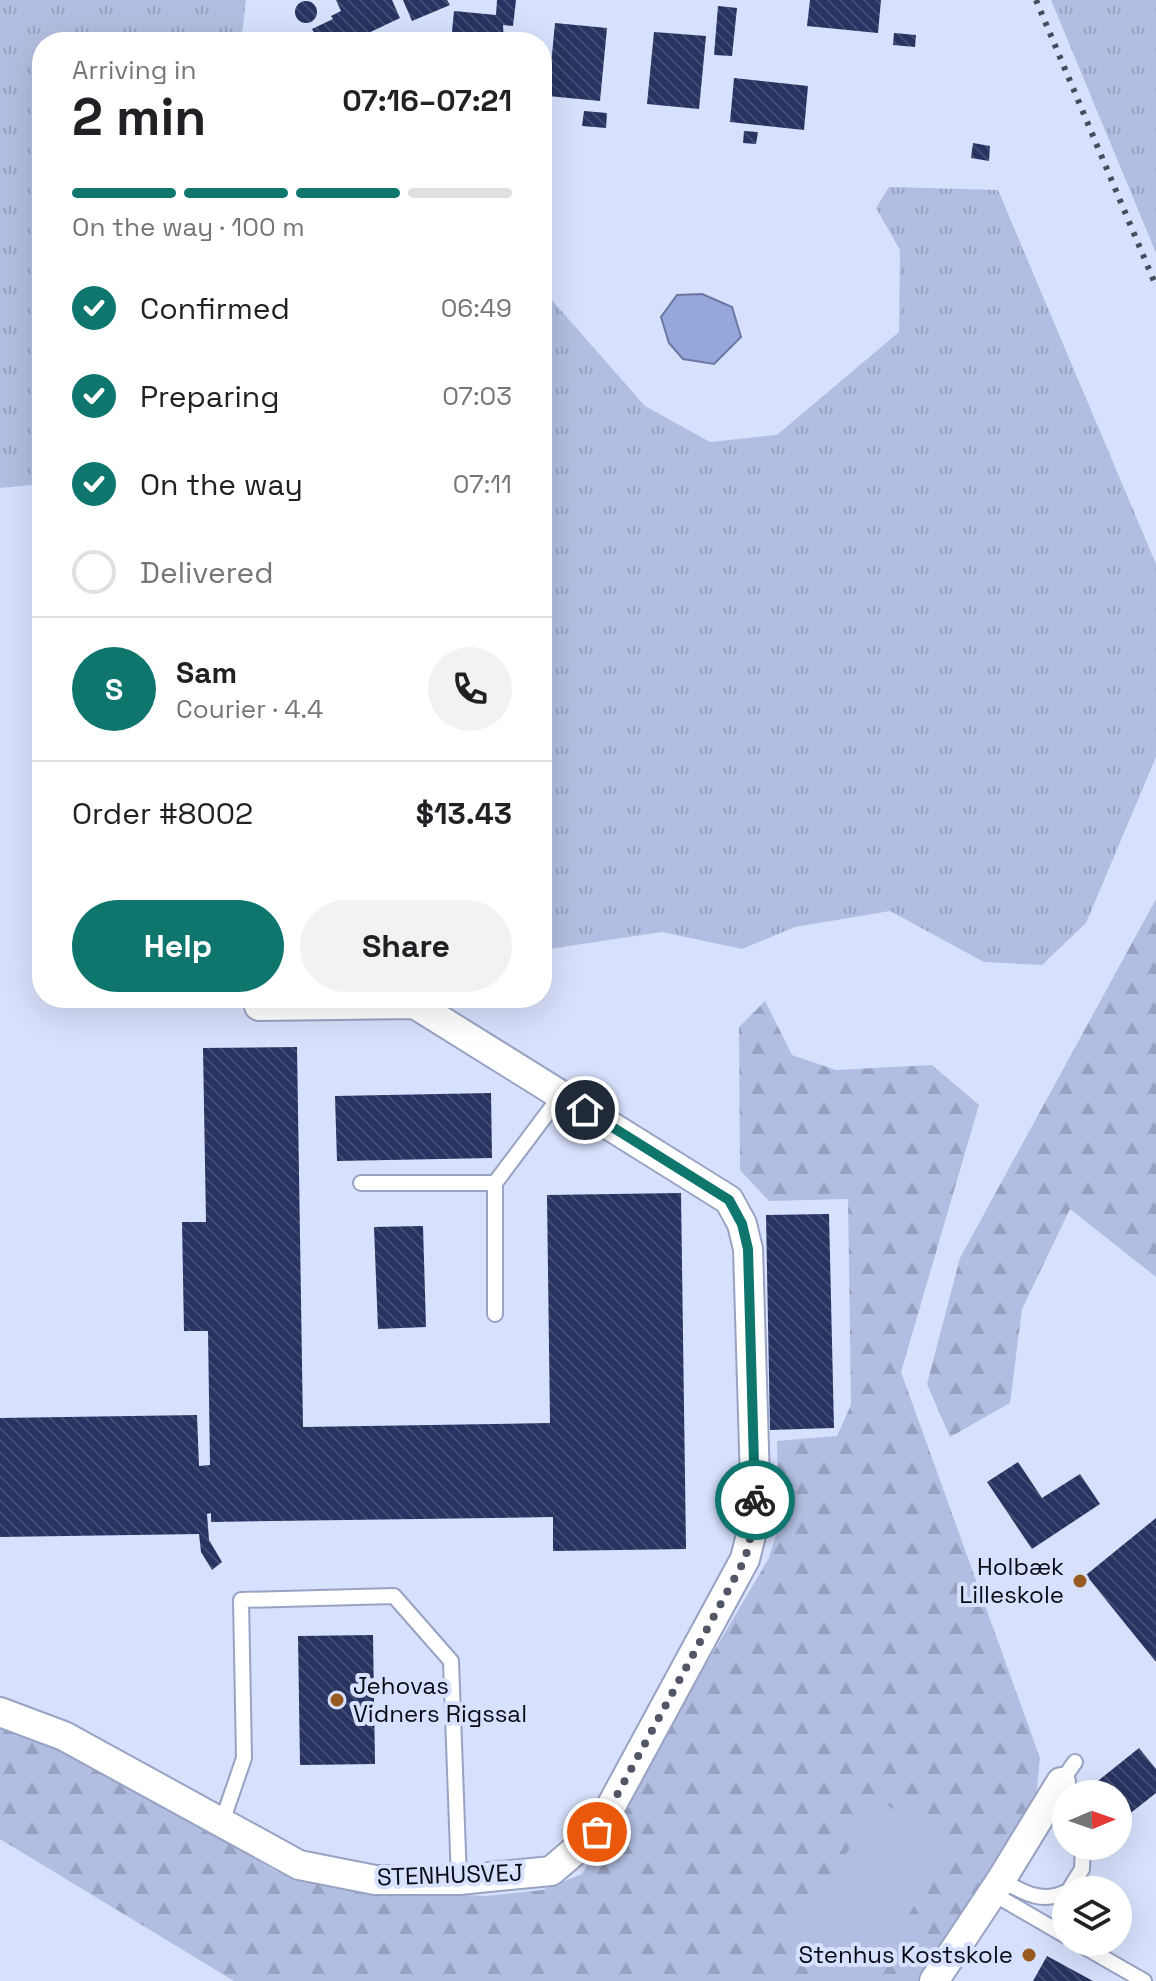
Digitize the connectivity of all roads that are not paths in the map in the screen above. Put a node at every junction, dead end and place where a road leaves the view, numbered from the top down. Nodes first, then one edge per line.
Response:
1 (420, 1008) edge
2 (561, 1095) junction
3 (361, 1183) dead end
4 (495, 1183) junction
5 (495, 1314) dead end
6 (0, 1712) edge
7 (1068, 1772) dead end
8 (1066, 1780) edge
9 (1052, 1820) edge
10 (222, 1822) junction
11 (459, 1880) junction
12 (997, 1887) junction
13 (1052, 1897) edge
14 (1052, 1926) edge
15 (1100, 1956) edge
16 (934, 1981) edge
17 (1144, 1981) edge

1 - 2 street, STENHUSVEJ
2 - 4 lane
2 - 11 street, STENHUSVEJ
3 - 4 lane
4 - 5 lane
6 - 10 street, STENHUSVEJ
7 - 8 street
9 - 12 street
10 - 11 street, STENHUSVEJ
10 - 11 lane
12 - 13 lane
12 - 14 lane
12 - 16 street
15 - 17 lane

